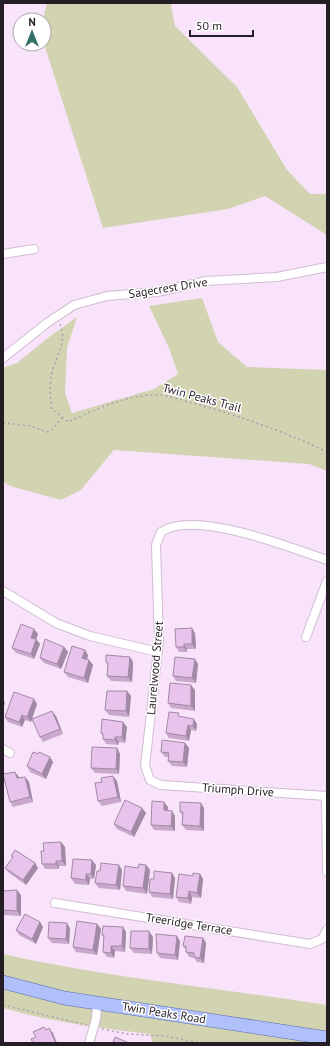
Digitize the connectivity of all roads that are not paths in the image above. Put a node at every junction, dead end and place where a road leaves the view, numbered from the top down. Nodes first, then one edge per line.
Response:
1 (34, 249) dead end
2 (3, 254) edge
3 (327, 267) edge
4 (3, 358) edge
5 (327, 560) edge
6 (327, 581) edge
7 (3, 591) edge
8 (306, 637) dead end
9 (158, 652) junction
10 (150, 780) joint
11 (326, 796) edge
12 (327, 872) edge
13 (55, 903) dead end
14 (327, 930) edge
15 (3, 982) edge
16 (97, 1003) junction
17 (327, 1038) edge
18 (89, 1043) edge

1 - 2 street
3 - 4 street, Sagecrest Drive
5 - 9 street, Laurelwood Street
6 - 8 street
7 - 9 street
9 - 10 street, Laurelwood Street
10 - 11 street, Triumph Drive
11 - 12 street
13 - 14 street, Treeridge Terrace
15 - 16 main road, Twin Peaks Road
16 - 17 main road, Twin Peaks Road
16 - 18 street

